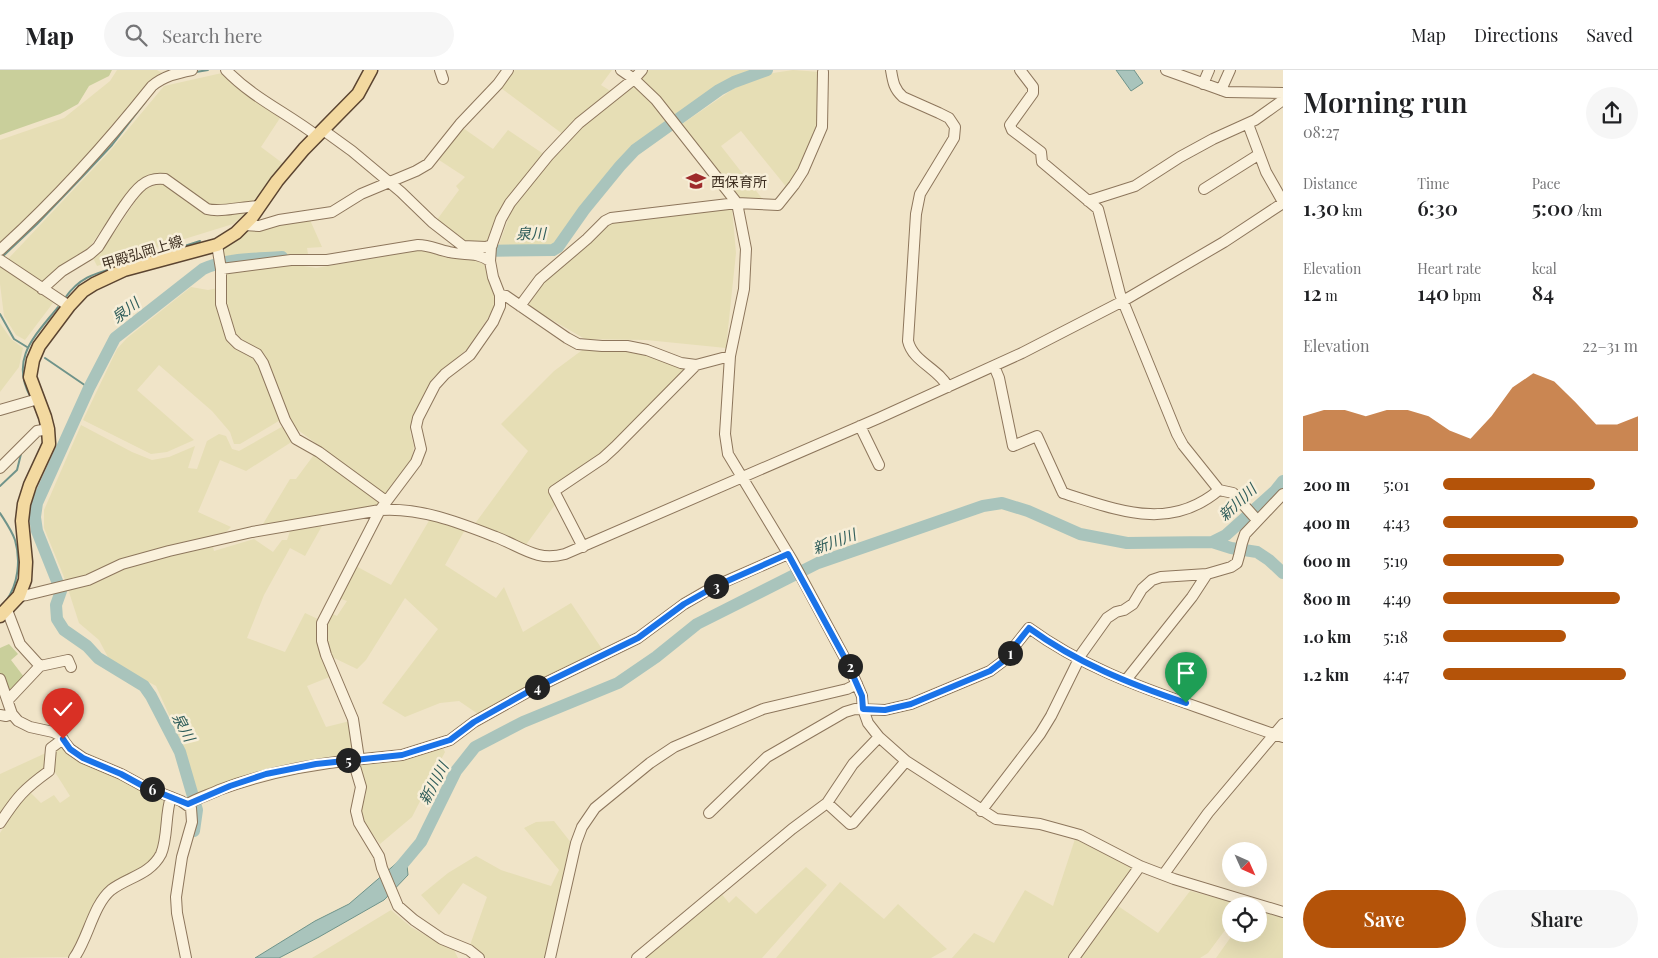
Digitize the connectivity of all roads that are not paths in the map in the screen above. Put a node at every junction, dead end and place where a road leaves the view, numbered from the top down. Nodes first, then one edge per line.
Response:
1 (192, 70) edge
2 (226, 70) edge
3 (371, 70) edge
4 (508, 70) edge
5 (620, 70) edge
6 (642, 70) edge
7 (891, 70) edge
8 (1020, 70) edge
9 (1166, 70) edge
10 (1209, 70) edge
11 (1230, 70) edge
12 (167, 72) edge
13 (823, 72) dead end
14 (1183, 74) edge
15 (634, 79) junction
16 (1203, 84) junction
17 (1221, 90) junction
18 (1283, 94) edge
19 (1283, 100) edge
20 (1248, 124) junction
21 (320, 133) junction
22 (1258, 155) junction
23 (386, 180) junction
24 (1204, 189) dead end
25 (1088, 201) junction
26 (1283, 202) edge
27 (737, 203) junction
28 (260, 206) junction
29 (244, 225) junction
30 (218, 245) junction
31 (491, 252) junction
32 (0, 257) edge
33 (220, 264) junction
34 (42, 289) junction
35 (500, 295) junction
36 (1123, 301) junction
37 (69, 306) junction
38 (520, 306) junction
39 (730, 356) junction
40 (696, 365) junction
41 (994, 366) junction
42 (948, 386) junction
43 (34, 401) junction
44 (0, 410) edge
45 (860, 426) junction
46 (43, 430) junction
47 (879, 465) dead end
48 (0, 468) edge
49 (741, 478) junction
50 (1219, 490) junction
51 (1283, 494) edge
52 (386, 501) junction
53 (380, 510) junction
54 (1256, 519) junction
55 (582, 547) junction
56 (790, 557) junction
57 (1207, 574) junction
58 (19, 596) junction
59 (3, 613) edge
60 (1079, 660) junction
61 (40, 666) junction
62 (71, 667) dead end
63 (0, 679) edge
64 (1126, 680) junction
65 (857, 684) junction
66 (8, 700) junction
67 (863, 709) junction
68 (12, 714) junction
69 (0, 715) edge
70 (1283, 724) edge
71 (1278, 736) edge
72 (879, 737) junction
73 (63, 739) junction
74 (356, 759) junction
75 (906, 761) junction
76 (171, 797) junction
77 (192, 802) junction
78 (827, 803) junction
79 (981, 811) junction
80 (709, 814) dead end
81 (0, 823) edge
82 (1140, 866) junction
83 (1164, 874) junction
84 (1283, 912) edge
85 (76, 958) edge
86 (186, 958) edge
87 (480, 958) edge
88 (550, 958) edge
89 (638, 958) edge
90 (1074, 958) edge

1 - 12 street
2 - 21 street
3 - 21 main road, 甲殿弘岡上線
4 - 23 street
5 - 15 street
6 - 15 street
7 - 42 street
8 - 25 street
9 - 14 street
10 - 16 street
11 - 17 street
12 - 32 street
13 - 27 street
14 - 16 street
15 - 27 street
15 - 31 street
16 - 17 street
17 - 18 street
19 - 20 street
20 - 22 street
20 - 25 street
21 - 23 street
21 - 28 main road, 甲殿弘岡上線
22 - 24 street
22 - 26 street
23 - 29 street
23 - 31 street
25 - 36 street
26 - 36 street
27 - 38 street
27 - 39 street
28 - 29 main road, 甲殿弘岡上線
28 - 34 street
29 - 30 main road, 甲殿弘岡上線
30 - 33 street
30 - 37 main road, 甲殿弘岡上線
31 - 33 street
31 - 35 street
32 - 34 street
33 - 52 street
34 - 37 street
35 - 38 street
35 - 52 street
36 - 41 street
36 - 50 street
37 - 43 main road, 甲殿弘岡上線
38 - 40 street
39 - 40 street
39 - 49 street
40 - 55 street
41 - 42 street
41 - 50 street
42 - 45 street
43 - 44 street
43 - 46 main road, 甲殿弘岡上線
45 - 47 street
45 - 49 street
46 - 48 street
46 - 58 main road, 甲殿弘岡上線
49 - 55 street
49 - 56 street
50 - 54 street
51 - 54 street
52 - 53 street
53 - 55 street
53 - 58 street
53 - 74 street
54 - 57 street
56 - 65 street
56 - 74 street
57 - 60 street
57 - 64 street
58 - 59 main road, 甲殿弘岡上線
59 - 61 street
60 - 64 street
60 - 67 street
60 - 79 street
61 - 62 street
61 - 66 street
63 - 66 street
64 - 71 street
65 - 67 street
65 - 88 street
66 - 68 street
67 - 72 street
67 - 80 street
68 - 69 street
68 - 73 street
70 - 71 street
71 - 83 street
72 - 75 street
72 - 78 street
73 - 76 street
73 - 81 street
74 - 77 street
74 - 87 street
75 - 78 street
75 - 79 street
76 - 77 street
76 - 85 street
77 - 86 street
78 - 89 street
79 - 82 street
82 - 83 street
82 - 90 street
83 - 84 street

